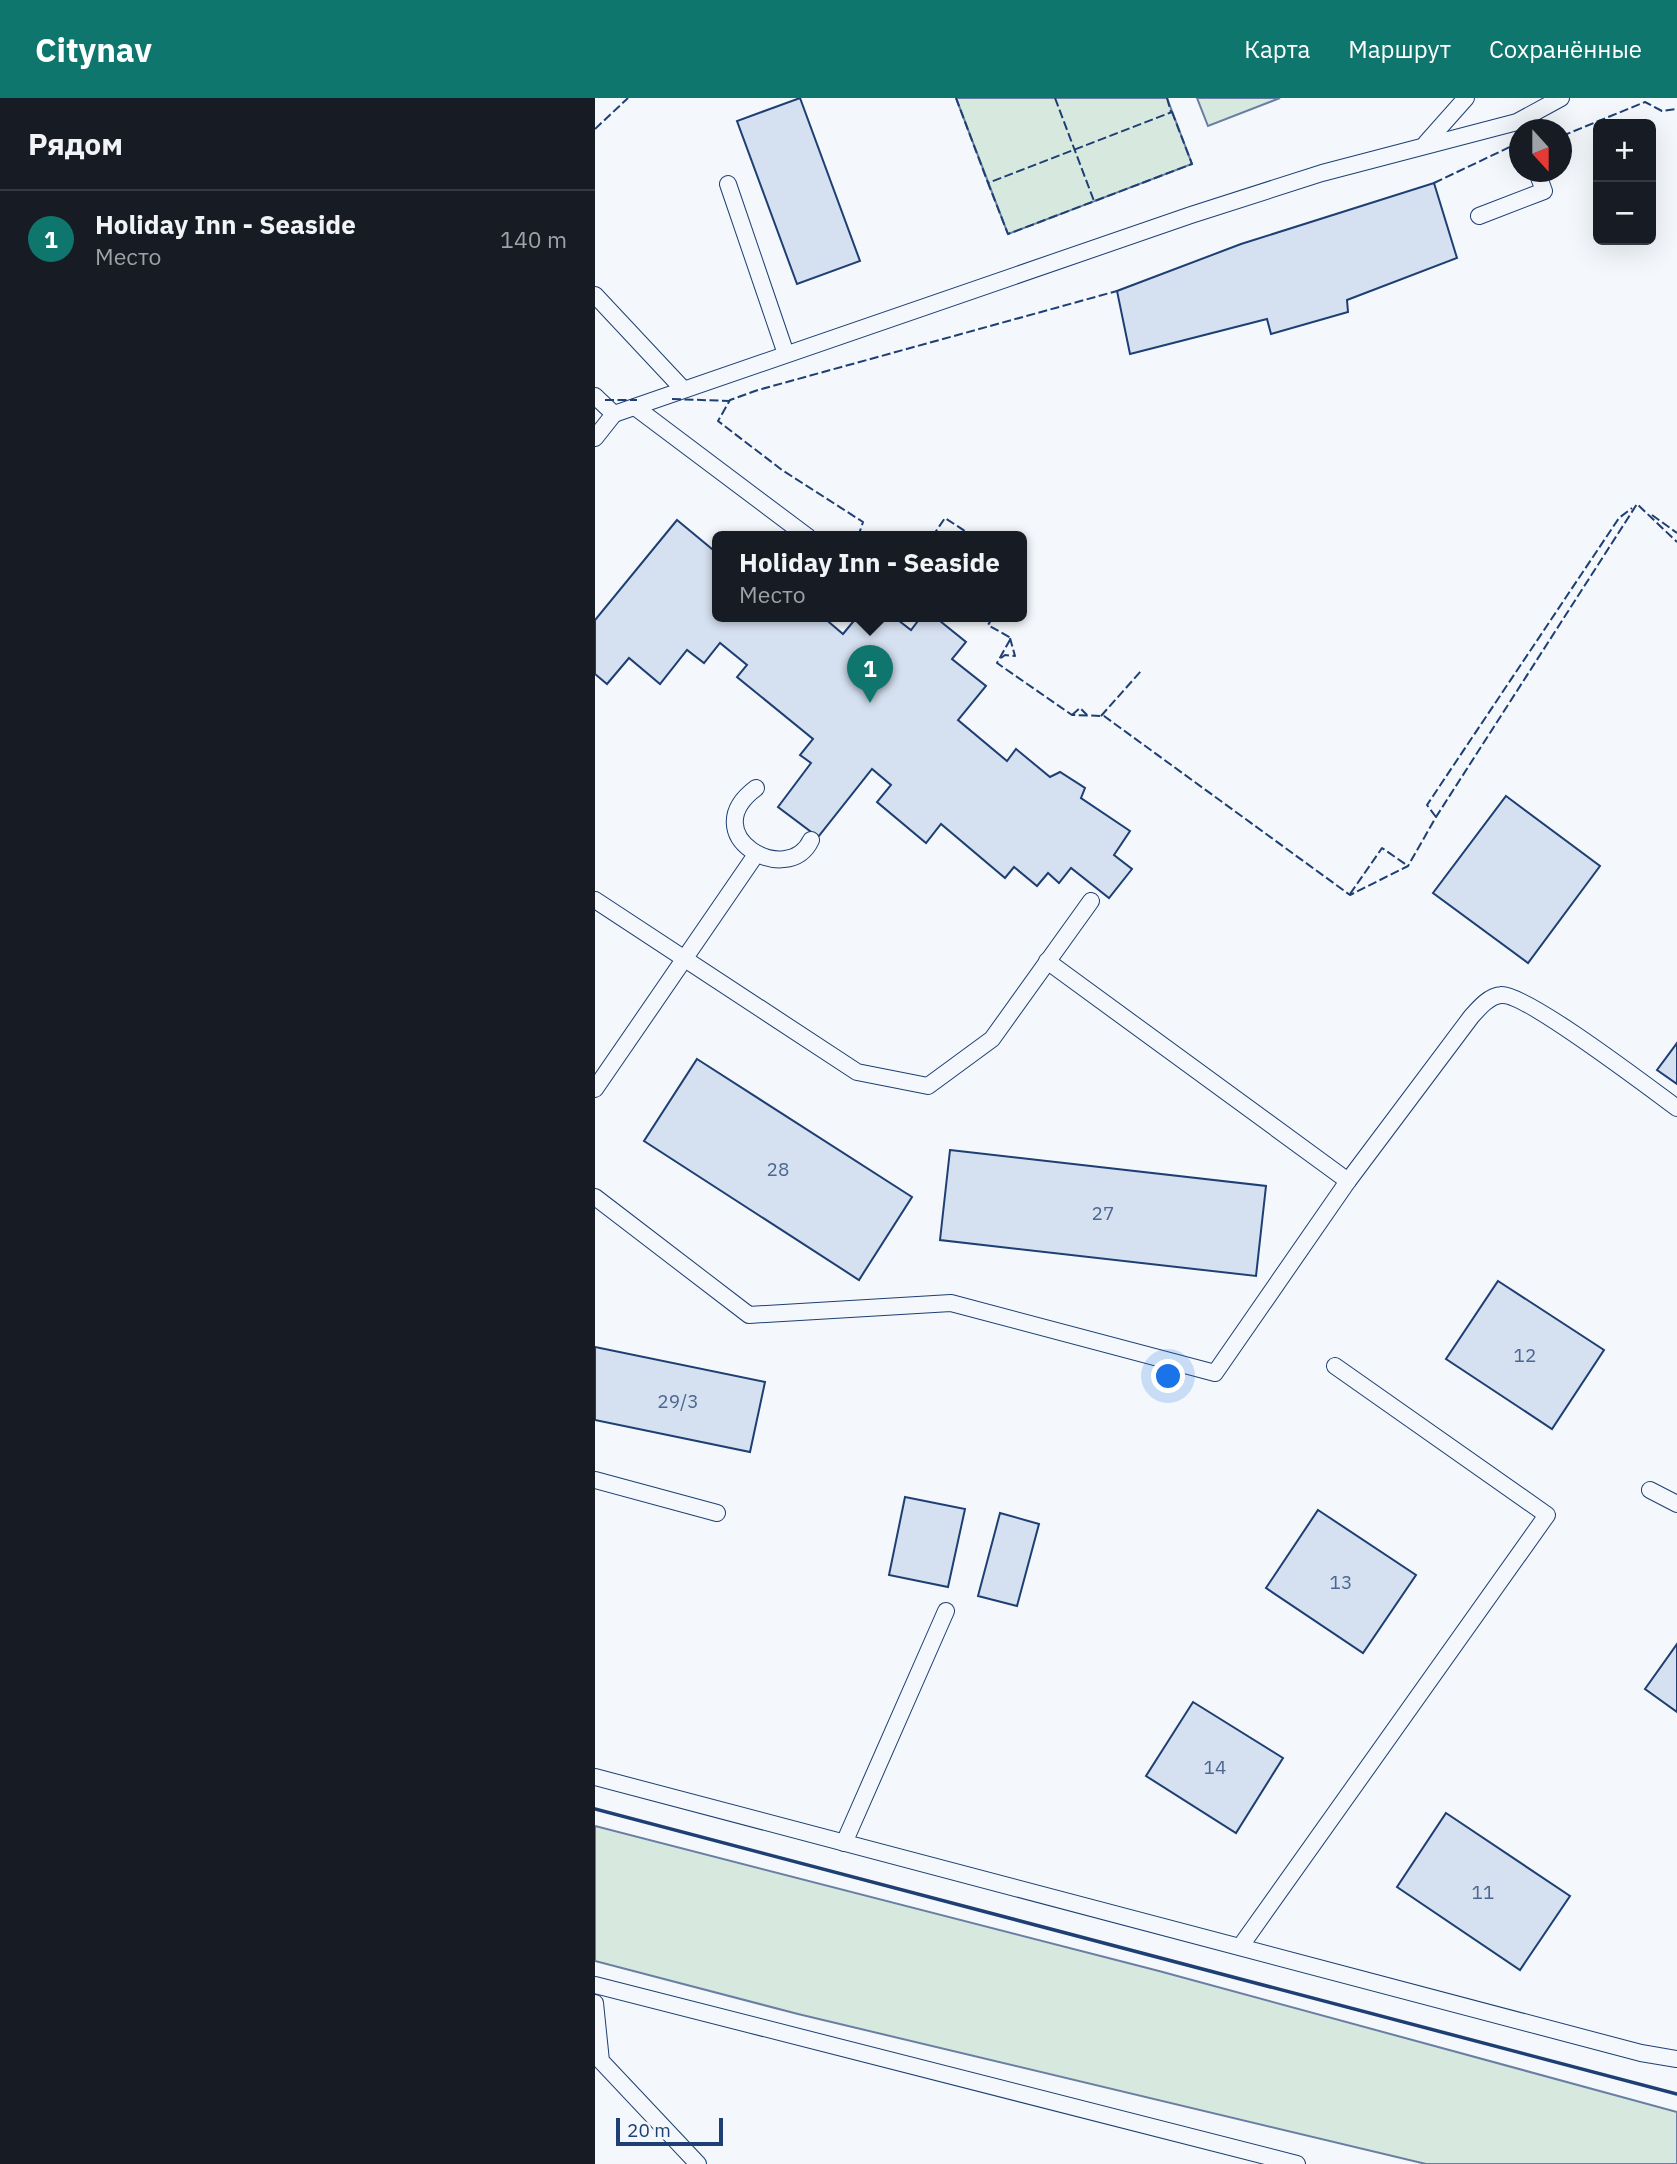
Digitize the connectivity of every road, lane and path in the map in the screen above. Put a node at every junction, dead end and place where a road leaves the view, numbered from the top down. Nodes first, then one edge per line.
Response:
1 (1466, 98) edge
2 (1561, 98) edge
3 (1529, 119) edge
4 (1509, 128) edge
5 (1425, 144) junction
6 (1541, 182) edge
7 (727, 184) dead end
8 (1479, 216) dead end
9 (595, 295) edge
10 (786, 354) junction
11 (683, 389) junction
12 (595, 396) edge
13 (635, 407) junction
14 (614, 414) junction
15 (595, 438) edge
16 (800, 531) edge
17 (756, 788) dead end
18 (811, 840) dead end
19 (755, 856) junction
20 (595, 900) edge
21 (1091, 901) dead end
22 (685, 959) junction
23 (1048, 961) junction
24 (595, 1089) edge
25 (1677, 1108) edge
26 (1349, 1181) junction
27 (595, 1197) edge
28 (1335, 1366) dead end
29 (595, 1480) edge
30 (1650, 1490) dead end
31 (1677, 1504) edge
32 (717, 1513) dead end
33 (946, 1611) dead end
34 (595, 1777) edge
35 (844, 1843) junction
36 (1240, 1947) junction
37 (595, 1984) edge
38 (595, 2003) edge
39 (1677, 2059) edge
40 (698, 2164) edge
41 (1297, 2164) edge

1 - 5 lane
2 - 3 lane
4 - 5 lane
5 - 10 lane
6 - 8 lane
7 - 10 lane
9 - 11 lane
10 - 11 lane
11 - 13 lane
12 - 14 lane
13 - 14 lane
13 - 16 lane
14 - 15 lane
17 - 19 lane
18 - 19 lane
19 - 22 lane
20 - 22 lane
21 - 23 lane
22 - 23 lane
22 - 24 lane
23 - 26 lane
25 - 26 lane
26 - 27 lane
28 - 36 lane
29 - 32 lane
30 - 31 lane
33 - 35 lane
34 - 35 lane
35 - 36 lane
36 - 39 lane
37 - 41 lane
38 - 40 lane

